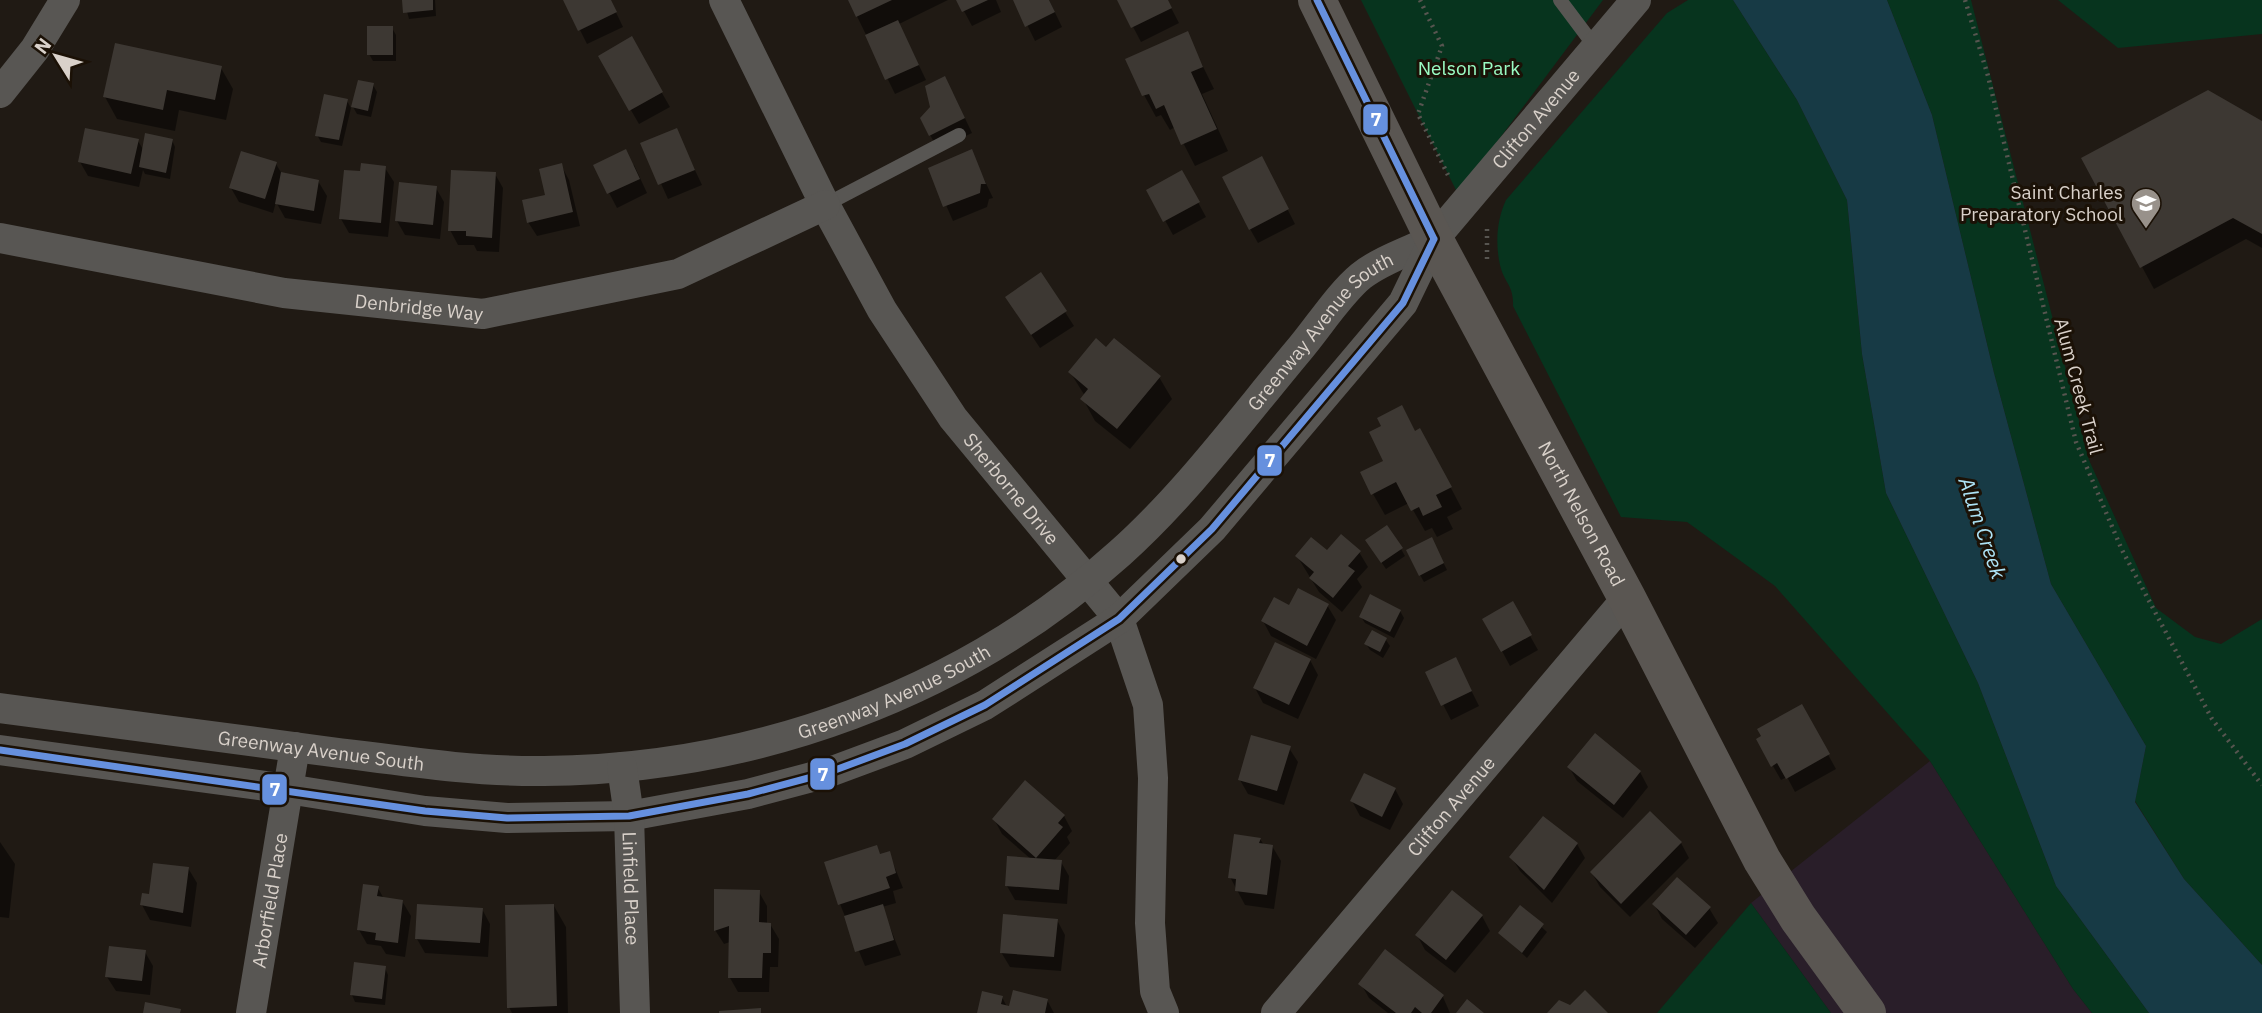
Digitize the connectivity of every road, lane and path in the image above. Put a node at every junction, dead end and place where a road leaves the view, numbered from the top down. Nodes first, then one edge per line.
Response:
1 (65, 0) edge
2 (724, 0) edge
3 (1317, 0) edge
4 (1420, 0) edge
5 (1560, 0) edge
6 (1636, 0) edge
7 (1965, 0) edge
8 (1596, 48) junction
9 (0, 93) edge
10 (959, 135) dead end
11 (824, 205) junction
12 (1463, 205) junction
13 (1491, 218) dead end
14 (0, 238) edge
15 (1434, 239) junction
16 (1485, 246) junction
17 (1470, 306) junction
18 (1087, 580) junction
19 (1627, 598) junction
20 (1119, 619) junction
21 (0, 708) edge
22 (295, 747) junction
23 (0, 750) edge
24 (622, 767) junction
25 (2262, 785) edge
26 (288, 789) junction
27 (629, 817) junction
28 (251, 1013) edge
29 (635, 1013) edge
30 (1164, 1013) edge
31 (1276, 1013) edge
32 (1867, 1013) edge

1 - 9 street
2 - 11 street, Sherborne Drive
3 - 15 main road, North Nelson Road
4 - 12 path
5 - 8 lane
6 - 8 street, Clifton Avenue
7 - 25 path, Alum Creek Trail
8 - 12 street, Clifton Avenue
10 - 11 lane
11 - 14 street, Denbridge Way
11 - 18 street, Sherborne Drive
12 - 15 street, Clifton Avenue
12 - 16 path
13 - 16 path
15 - 17 main road, North Nelson Road
15 - 18 street, Greenway Avenue South
15 - 20 street, Greenway Avenue South
16 - 17 path
17 - 19 main road, North Nelson Road
18 - 20 street, Sherborne Drive
18 - 24 street, Greenway Avenue South
19 - 31 street, Clifton Avenue
19 - 32 main road, North Nelson Road
20 - 27 street, Greenway Avenue South
20 - 30 street, Sherborne Drive
21 - 22 street, Greenway Avenue South
22 - 24 street, Greenway Avenue South
22 - 26 street, Arborfield Place
23 - 26 street, Greenway Avenue South
24 - 27 street, Linfield Place
26 - 27 street, Greenway Avenue South
26 - 28 street, Arborfield Place
27 - 29 street, Linfield Place

